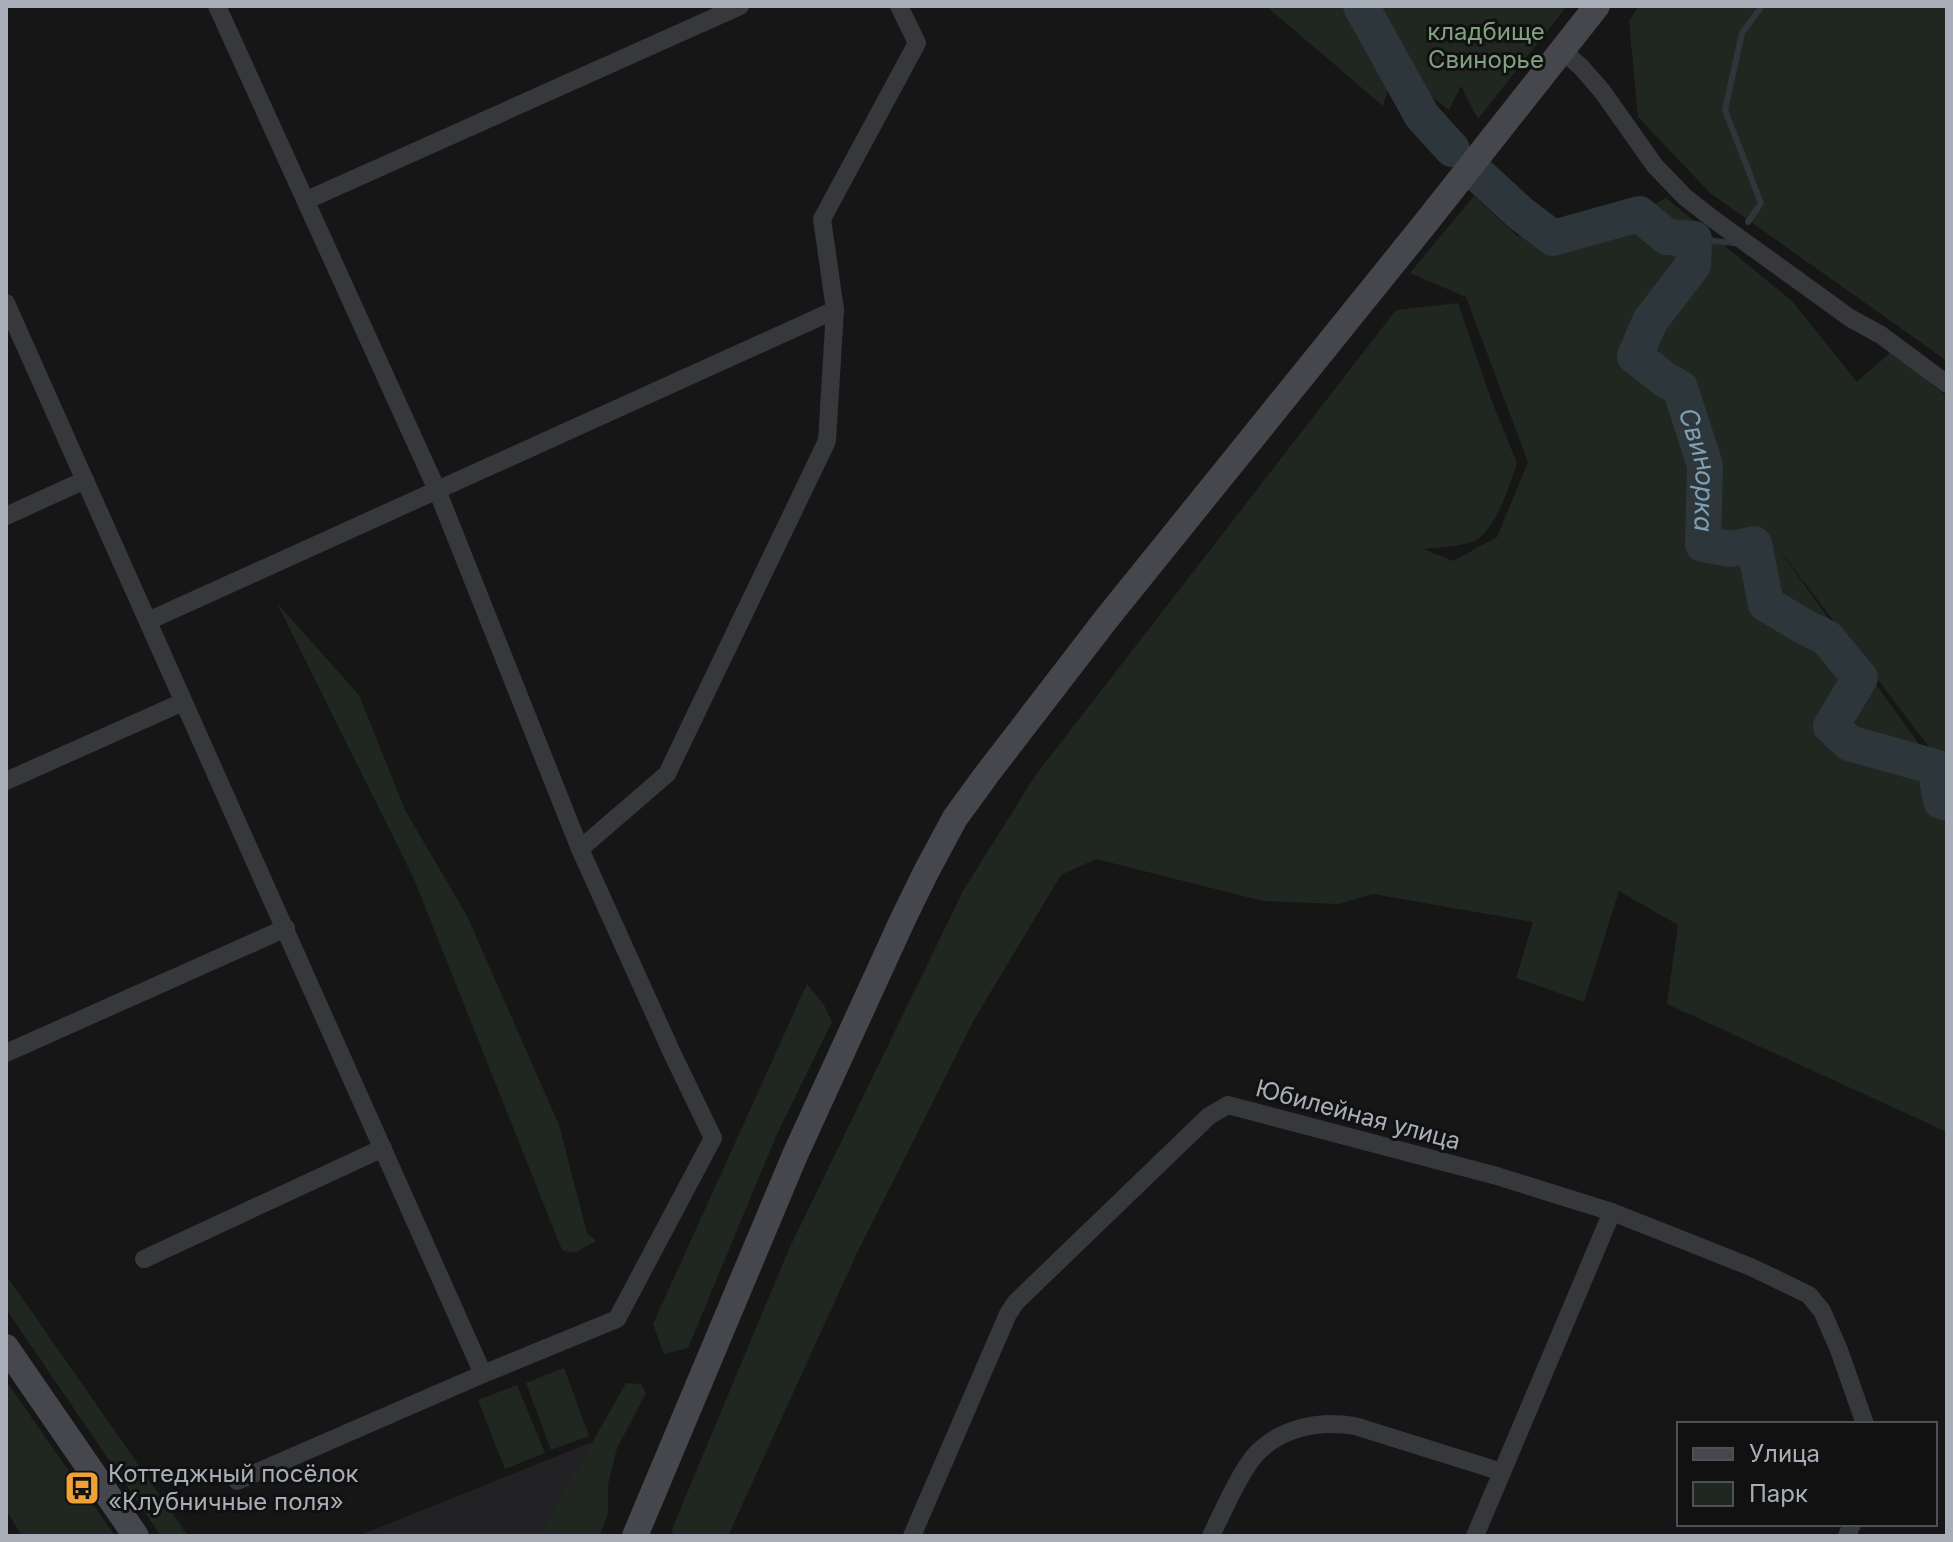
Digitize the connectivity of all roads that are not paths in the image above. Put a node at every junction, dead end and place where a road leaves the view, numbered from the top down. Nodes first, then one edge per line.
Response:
1 (217, 6) edge
2 (740, 6) edge
3 (899, 6) edge
4 (1597, 6) edge
5 (1562, 50) junction
6 (307, 200) junction
7 (6, 303) edge
8 (835, 310) junction
9 (1947, 384) edge
10 (85, 480) junction
11 (437, 490) junction
12 (6, 516) edge
13 (148, 621) junction
14 (183, 702) junction
15 (6, 781) edge
16 (580, 849) junction
17 (286, 928) junction
18 (6, 1053) edge
19 (383, 1148) junction
20 (1612, 1212) junction
21 (144, 1259) dead end
22 (6, 1347) edge
23 (483, 1374) junction
24 (1864, 1422) edge
25 (1502, 1472) junction
26 (237, 1481) dead end
27 (136, 1536) edge
28 (635, 1536) edge
29 (912, 1536) edge
30 (1211, 1536) edge
31 (1475, 1536) edge

1 - 6 street
2 - 6 street
3 - 8 street
4 - 5 main road
5 - 9 street
5 - 28 main road
6 - 11 street
7 - 10 street
8 - 11 street
8 - 16 street
10 - 12 street
10 - 13 street
11 - 13 street
11 - 16 street
13 - 14 street
14 - 15 street
14 - 17 street
16 - 23 street
17 - 18 street
17 - 19 street
19 - 21 street
19 - 23 street
20 - 24 street, Юбилейная улица
20 - 25 street
20 - 29 street, Юбилейная улица
22 - 27 main road
23 - 26 street
25 - 30 street
25 - 31 street

